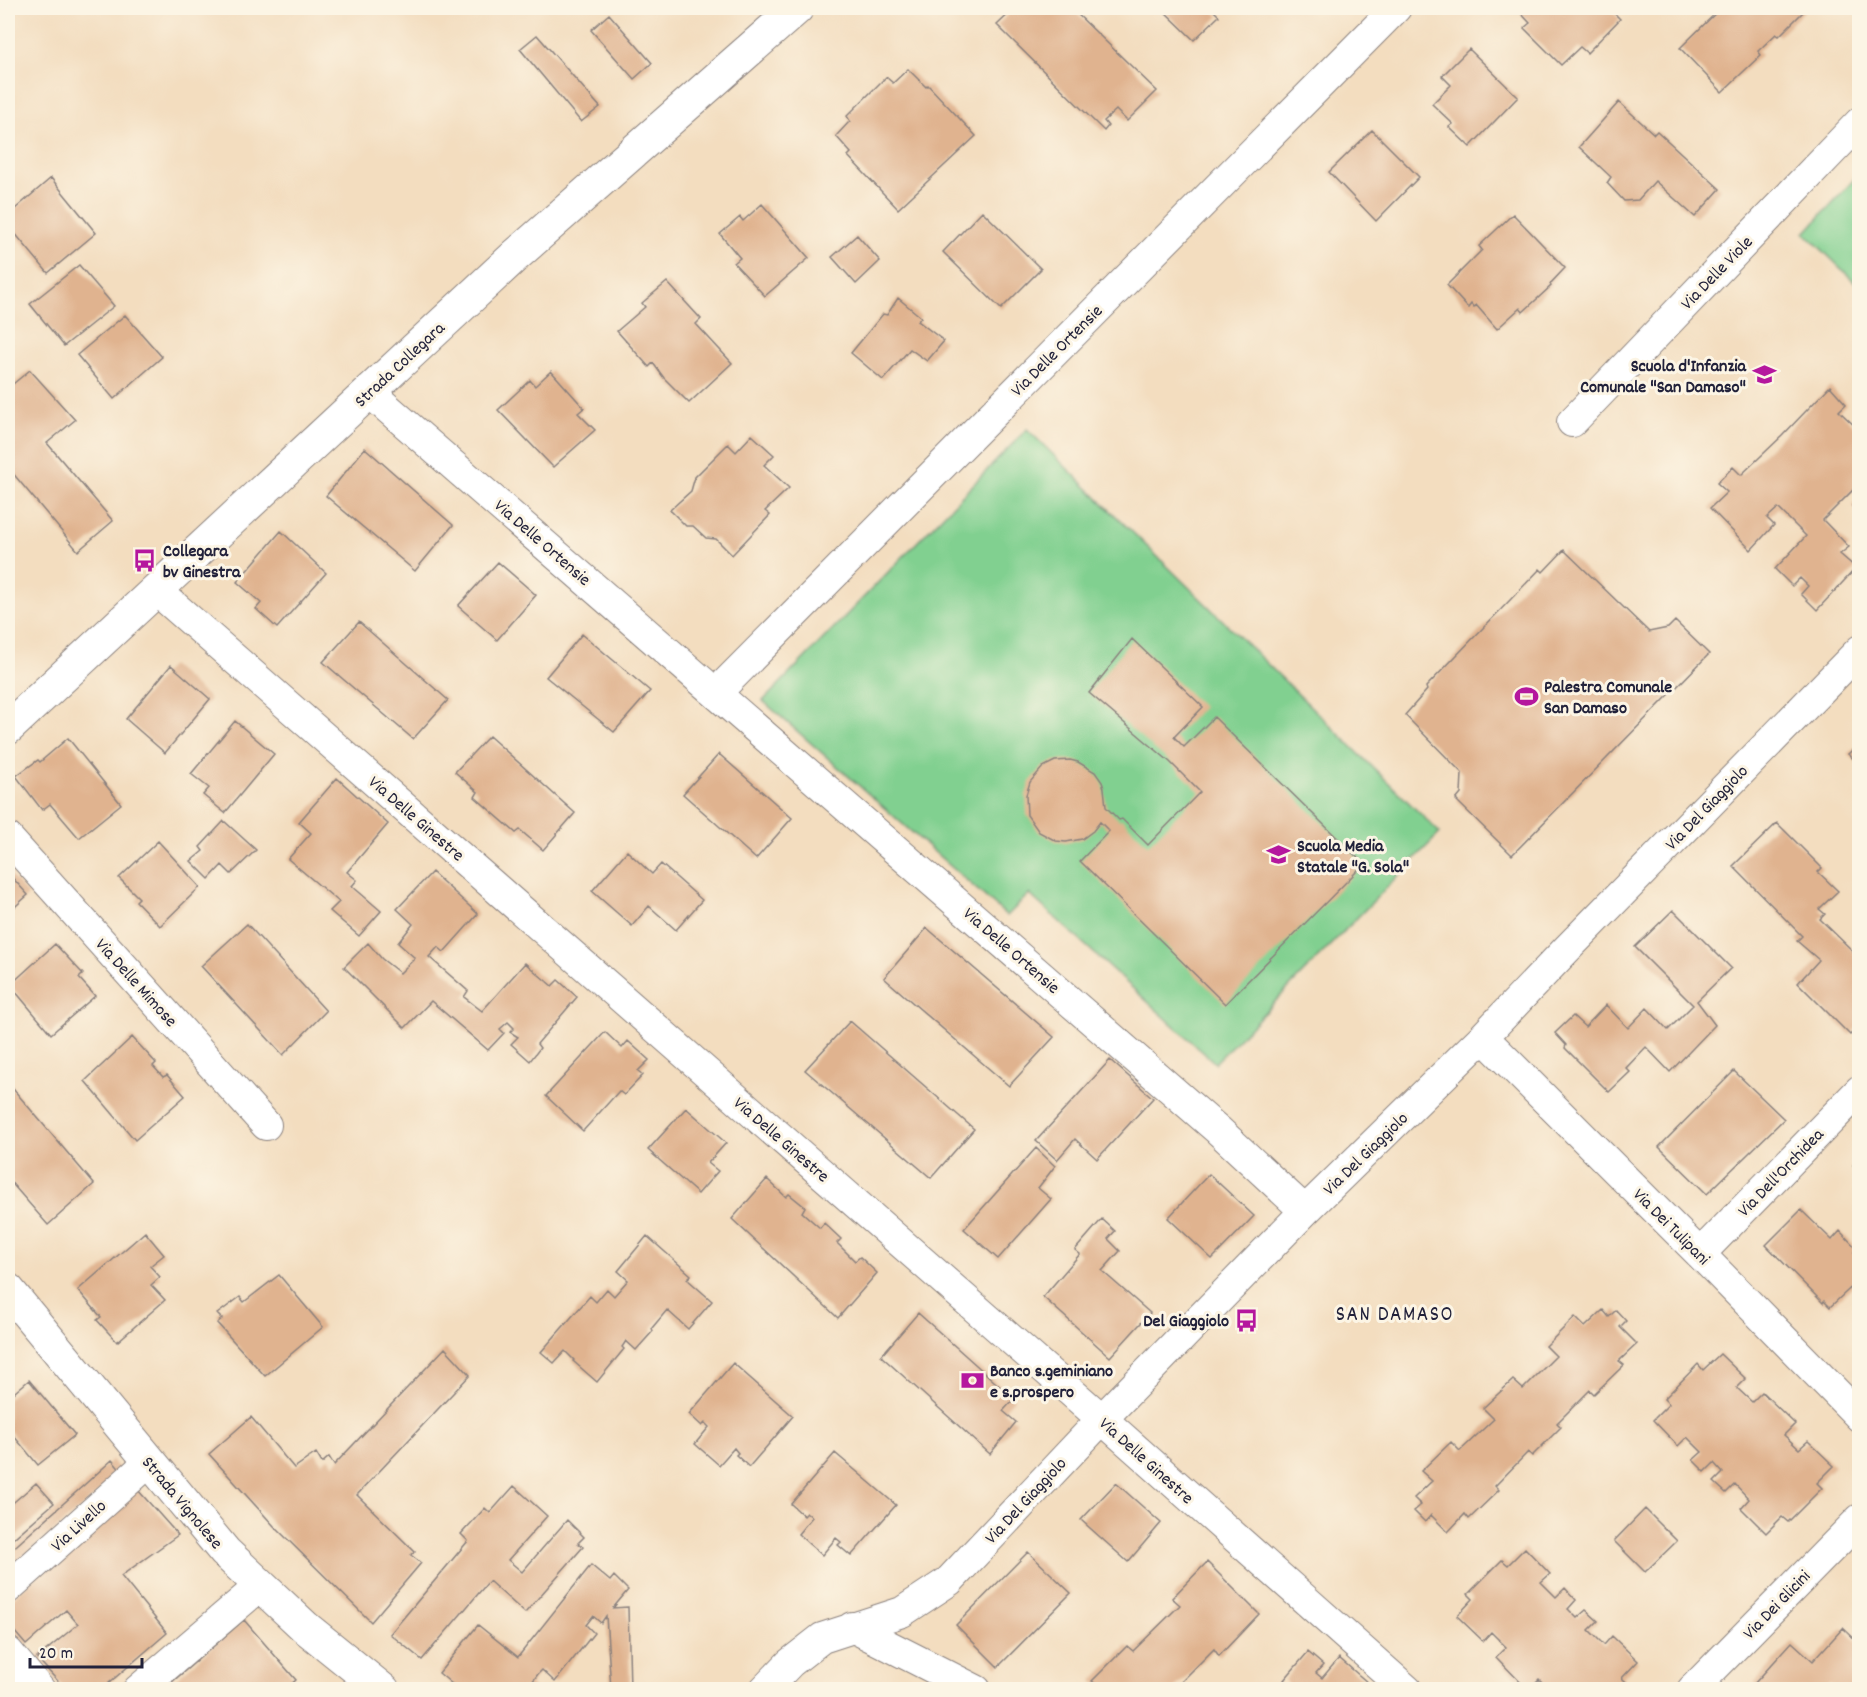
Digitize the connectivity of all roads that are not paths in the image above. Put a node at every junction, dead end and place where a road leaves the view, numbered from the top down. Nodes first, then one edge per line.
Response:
1 (1396, 8) edge
2 (792, 10) edge
3 (1860, 122) edge
4 (369, 392) junction
5 (1572, 423) dead end
6 (156, 590) junction
7 (1860, 650) edge
8 (716, 693) junction
9 (8, 728) edge
10 (8, 838) edge
11 (1483, 1037) junction
12 (1860, 1090) edge
13 (266, 1125) dead end
14 (1305, 1211) junction
15 (1700, 1254) junction
16 (8, 1290) edge
17 (1860, 1417) edge
18 (1102, 1419) junction
19 (149, 1462) junction
20 (1860, 1519) edge
21 (260, 1586) junction
22 (8, 1587) edge
23 (852, 1627) junction
24 (8, 1652) edge
25 (40, 1689) edge
26 (138, 1689) edge
27 (383, 1689) edge
28 (764, 1689) edge
29 (976, 1689) edge
30 (1407, 1689) edge
31 (1692, 1689) edge

1 - 8 street, Via Delle Ortensie
2 - 4 street, Strada Collegara
3 - 5 street, Via Delle Viole
4 - 6 street, Strada Collegara
4 - 8 street, Via Delle Ortensie
6 - 9 street, Strada Collegara
6 - 18 street, Via Delle Ginestre
7 - 11 street, Via Del Giaggiolo
8 - 14 street, Via Delle Ortensie
10 - 13 street, Via Delle Mimose
11 - 14 street, Via Del Giaggiolo
11 - 15 street, Via Dei Tulipani
12 - 15 street, Via Dell'Orchidea
14 - 18 street, Via Del Giaggiolo
15 - 17 street, Via Dei Tulipani
16 - 19 street, Strada Vignolese
18 - 23 street, Via Del Giaggiolo
18 - 30 street, Via Delle Ginestre
19 - 21 street, Strada Vignolese
19 - 22 street, Via Livello
20 - 31 street, Via Dei Glicini
21 - 26 street
21 - 27 street, Strada Vignolese
23 - 28 street, Via Del Giaggiolo
23 - 29 street
24 - 25 street

